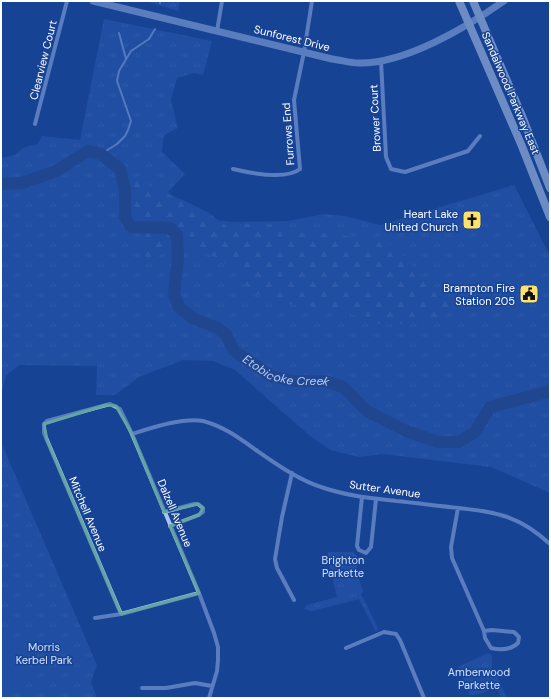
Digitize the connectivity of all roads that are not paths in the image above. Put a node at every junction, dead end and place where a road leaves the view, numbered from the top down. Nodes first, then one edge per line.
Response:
1 (67, 1) edge
2 (93, 1) edge
3 (222, 1) edge
4 (312, 1) edge
5 (459, 1) edge
6 (473, 1) edge
7 (504, 1) edge
8 (480, 18) junction
9 (470, 24) junction
10 (217, 31) junction
11 (304, 52) junction
12 (381, 61) junction
13 (35, 124) dead end
14 (480, 136) dead end
15 (232, 169) dead end
16 (550, 188) edge
17 (550, 217) edge
18 (48, 421) joint
19 (132, 434) junction
20 (292, 473) junction
21 (362, 497) junction
22 (376, 499) junction
23 (458, 508) junction
24 (164, 512) junction
25 (170, 526) junction
26 (550, 544) edge
27 (199, 593) junction
28 (294, 600) dead end
29 (121, 614) junction
30 (95, 618) dead end
31 (484, 631) junction
32 (346, 648) dead end
33 (212, 686) junction
34 (142, 688) dead end
35 (209, 698) edge
36 (424, 698) edge

1 - 13 street, Clearview Court
2 - 10 street, Sunforest Drive
3 - 10 street
4 - 11 street
5 - 9 main road, Sandalwood Parkway East
6 - 8 main road, Sandalwood Parkway East
7 - 8 street, Sunforest Drive
8 - 9 street, Sunforest Drive
8 - 16 main road, Sandalwood Parkway East
9 - 12 street, Sunforest Drive
9 - 17 main road, Sandalwood Parkway East
10 - 11 street, Sunforest Drive
11 - 12 street, Sunforest Drive
11 - 15 street, Furrows End
12 - 14 street, Brower Court
18 - 19 street, Dalzell Avenue
18 - 29 street, Mitchell Avenue
19 - 20 street, Sutter Avenue
19 - 24 street, Dalzell Avenue
20 - 21 street, Sutter Avenue
20 - 28 street
21 - 22 street, Sutter Avenue
21 - 22 street
22 - 23 street, Sutter Avenue
23 - 26 street, Sutter Avenue
23 - 31 street
24 - 25 street, Dalzell Avenue
24 - 25 street
25 - 27 street, Dalzell Avenue
27 - 29 street
27 - 33 street, Dalzell Avenue
29 - 30 street
31 - 31 street
32 - 36 street
33 - 34 street
33 - 35 street, Dalzell Avenue

